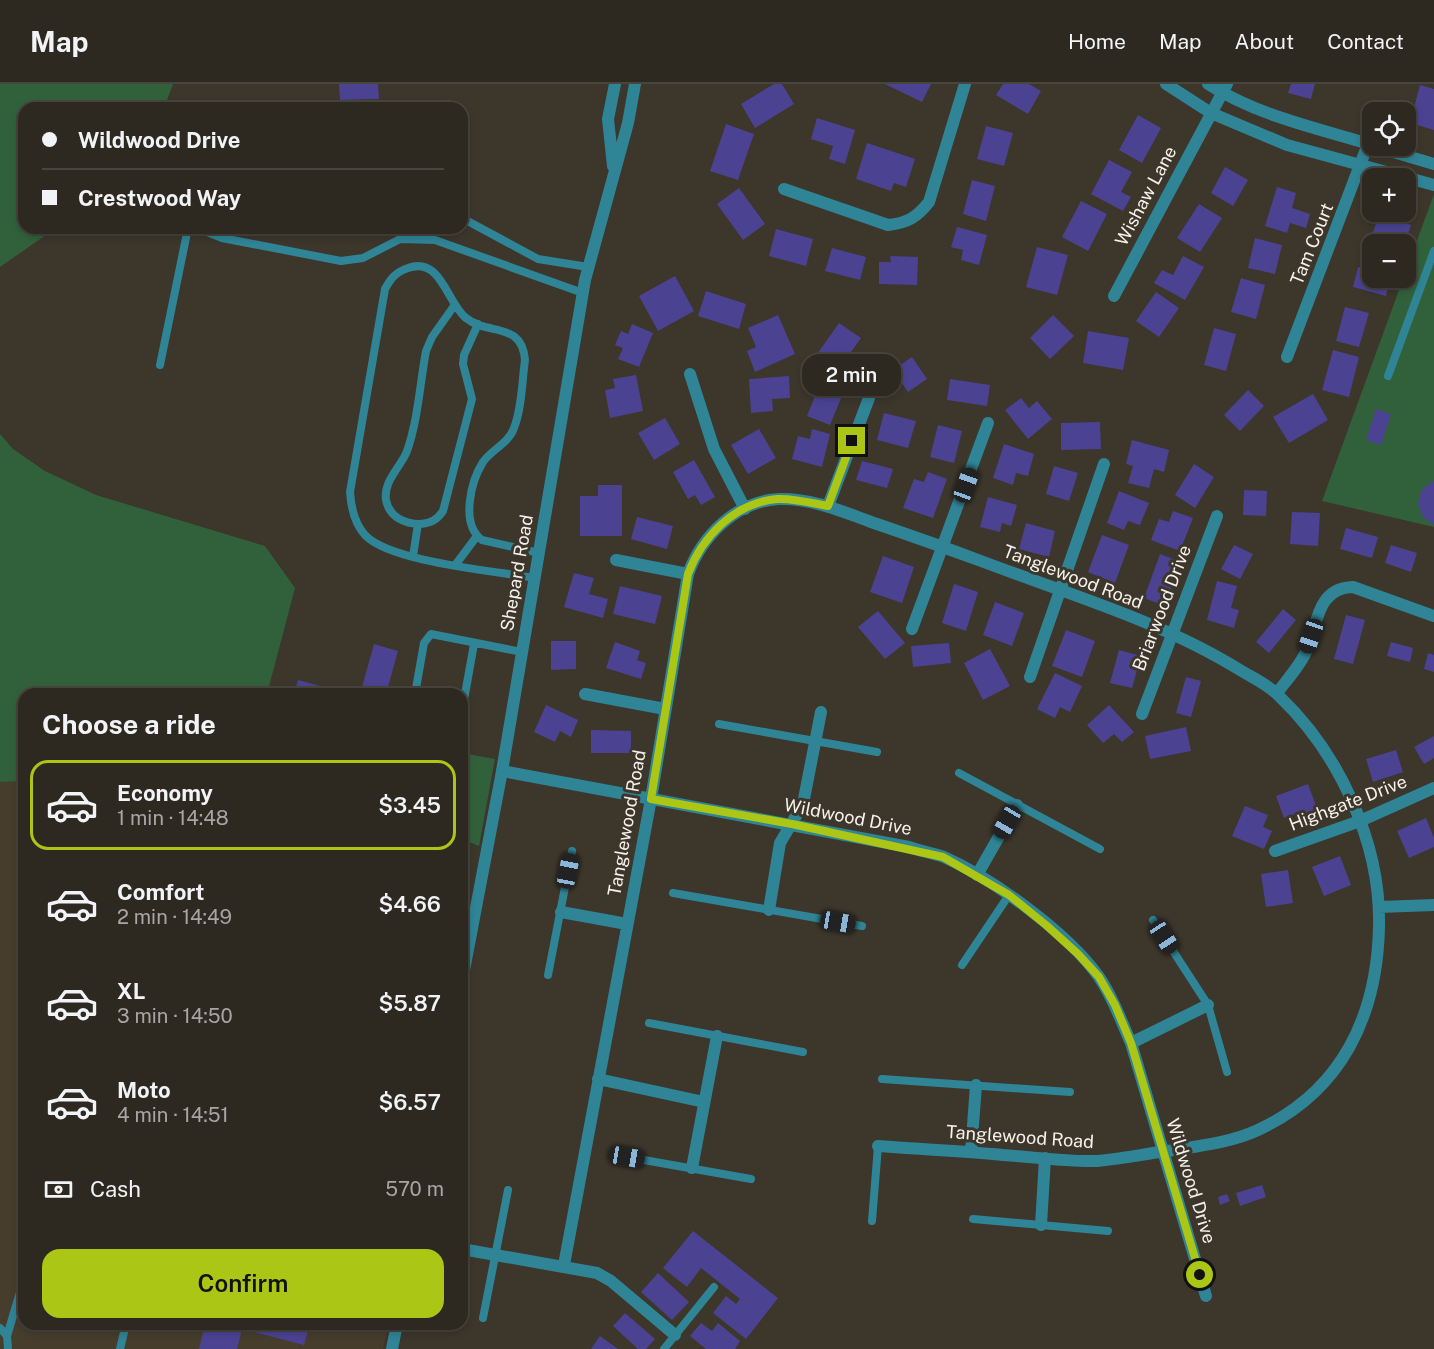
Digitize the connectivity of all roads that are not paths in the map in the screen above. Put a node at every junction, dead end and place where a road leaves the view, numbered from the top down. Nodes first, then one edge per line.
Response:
1 (615, 84) edge
2 (635, 84) edge
3 (965, 84) edge
4 (1166, 84) edge
5 (1208, 84) edge
6 (1224, 88) edge
7 (1211, 113) junction
8 (1362, 143) edge
9 (1366, 156) edge
10 (1407, 156) edge
11 (1434, 164) edge
12 (1362, 166) junction
13 (613, 173) junction
14 (1434, 185) edge
15 (784, 189) dead end
16 (468, 221) edge
17 (187, 234) edge
18 (212, 234) edge
19 (1434, 251) edge
20 (588, 267) junction
21 (583, 293) junction
22 (1114, 296) dead end
23 (454, 306) junction
24 (478, 324) junction
25 (1287, 357) dead end
26 (160, 365) dead end
27 (690, 374) dead end
28 (1388, 376) dead end
29 (868, 398) dead end
30 (988, 423) dead end
31 (1104, 464) dead end
32 (828, 506) junction
33 (745, 509) junction
34 (1217, 516) dead end
35 (418, 524) junction
36 (477, 536) junction
37 (942, 547) junction
38 (539, 553) junction
39 (413, 556) junction
40 (616, 560) dead end
41 (456, 564) junction
42 (688, 574) junction
43 (535, 578) junction
44 (1060, 591) junction
45 (1434, 616) edge
46 (912, 629) dead end
47 (1172, 634) junction
48 (474, 644) junction
49 (522, 652) junction
50 (1030, 677) dead end
51 (416, 688) edge
52 (466, 688) edge
53 (1277, 693) junction
54 (585, 694) dead end
55 (665, 709) junction
56 (821, 712) dead end
57 (1142, 714) dead end
58 (719, 724) dead end
59 (815, 741) junction
60 (877, 753) dead end
61 (502, 771) junction
62 (959, 773) dead end
63 (1434, 788) edge
64 (651, 799) junction
65 (1017, 805) junction
66 (1360, 821) junction
67 (792, 824) junction
68 (1100, 849) dead end
69 (572, 851) dead end
70 (1275, 851) dead end
71 (977, 875) junction
72 (673, 893) dead end
73 (1009, 895) junction
74 (1434, 904) edge
75 (1380, 907) junction
76 (769, 910) junction
77 (561, 912) junction
78 (1153, 920) dead end
79 (627, 924) junction
80 (862, 926) dead end
81 (468, 950) edge
82 (962, 965) dead end
83 (548, 975) dead end
84 (1208, 1005) junction
85 (649, 1023) dead end
86 (717, 1036) junction
87 (1131, 1043) junction
88 (803, 1052) dead end
89 (1227, 1072) dead end
90 (598, 1079) junction
91 (882, 1079) dead end
92 (976, 1085) junction
93 (1070, 1092) dead end
94 (704, 1102) junction
95 (878, 1146) joint
96 (1164, 1151) junction
97 (970, 1152) junction
98 (627, 1157) dead end
99 (1045, 1158) junction
100 (692, 1168) junction
101 (751, 1179) dead end
102 (508, 1190) dead end
103 (973, 1219) dead end
104 (872, 1221) dead end
105 (1041, 1225) junction
106 (1108, 1231) dead end
107 (468, 1250) edge
108 (495, 1254) junction
109 (564, 1265) junction
110 (714, 1287) dead end
111 (1206, 1296) dead end
112 (18, 1300) edge
113 (483, 1318) dead end
114 (0, 1328) edge
115 (125, 1330) edge
116 (396, 1330) edge
117 (675, 1335) junction
118 (7, 1336) junction
119 (8, 1349) edge
120 (120, 1349) edge
121 (392, 1349) edge
122 (664, 1349) edge

1 - 13 street, Shepard Road
2 - 13 street, Shepard Road
3 - 15 street
4 - 7 street
5 - 6 street
6 - 7 street, Wishaw Lane
6 - 8 street
7 - 12 street
7 - 22 street, Wishaw Lane
9 - 12 street, Tam Court
10 - 11 street
12 - 14 street
12 - 25 street, Tam Court
13 - 20 street, Shepard Road
16 - 20 lane
17 - 26 lane
18 - 21 lane
19 - 28 lane
20 - 21 street, Shepard Road
21 - 38 street, Shepard Road
23 - 24 lane
23 - 35 lane
23 - 39 lane
24 - 35 lane
24 - 36 lane
27 - 33 street
29 - 32 street
30 - 37 street
31 - 44 street
32 - 33 street, Tanglewood Road
32 - 37 street, Tanglewood Road
33 - 42 street, Tanglewood Road
34 - 47 street, Briarwood Drive
35 - 39 lane
36 - 38 lane
36 - 41 lane
37 - 44 street, Tanglewood Road
37 - 46 street
38 - 43 street, Shepard Road
39 - 41 lane
40 - 42 street
41 - 43 lane
42 - 55 street, Tanglewood Road
43 - 49 street, Shepard Road
44 - 47 street, Tanglewood Road
44 - 50 street
45 - 53 street
47 - 53 street, Tanglewood Road
47 - 57 street, Briarwood Drive
48 - 49 lane
48 - 51 lane
48 - 52 lane
49 - 61 street, Shepard Road
53 - 66 street, Tanglewood Road
54 - 55 street
55 - 64 street, Tanglewood Road
56 - 59 street
58 - 59 lane
59 - 60 lane
59 - 67 street
61 - 64 street, Wildwood Drive
61 - 81 street, Shepard Road
62 - 65 lane
63 - 66 street, Highgate Drive
64 - 67 street, Wildwood Drive
64 - 79 street, Tanglewood Road
65 - 68 lane
65 - 71 street
66 - 70 street, Highgate Drive
66 - 75 street, Tanglewood Road
67 - 71 street, Wildwood Drive
67 - 76 street
69 - 77 lane
71 - 73 street, Wildwood Drive
72 - 76 lane
73 - 82 lane
73 - 87 street, Wildwood Drive
74 - 75 street
75 - 96 street, Tanglewood Road
76 - 80 lane
77 - 79 street
77 - 83 lane
78 - 84 lane
79 - 90 street, Tanglewood Road
84 - 87 street
84 - 89 lane
85 - 86 lane
86 - 88 lane
86 - 94 street
87 - 96 street, Wildwood Drive
90 - 94 street
90 - 109 street, Tanglewood Road
91 - 92 lane
92 - 93 lane
92 - 97 street
94 - 100 street
95 - 97 street, Tanglewood Road
95 - 104 lane
96 - 99 street, Tanglewood Road
96 - 111 street, Wildwood Drive
97 - 99 street, Tanglewood Road
98 - 100 lane
99 - 105 street
100 - 101 lane
102 - 108 lane
103 - 105 lane
105 - 106 lane
107 - 108 street
108 - 109 street
108 - 113 lane
109 - 117 street
110 - 117 lane
112 - 118 lane
114 - 118 lane
115 - 120 lane
116 - 121 street
117 - 122 lane
118 - 119 lane

